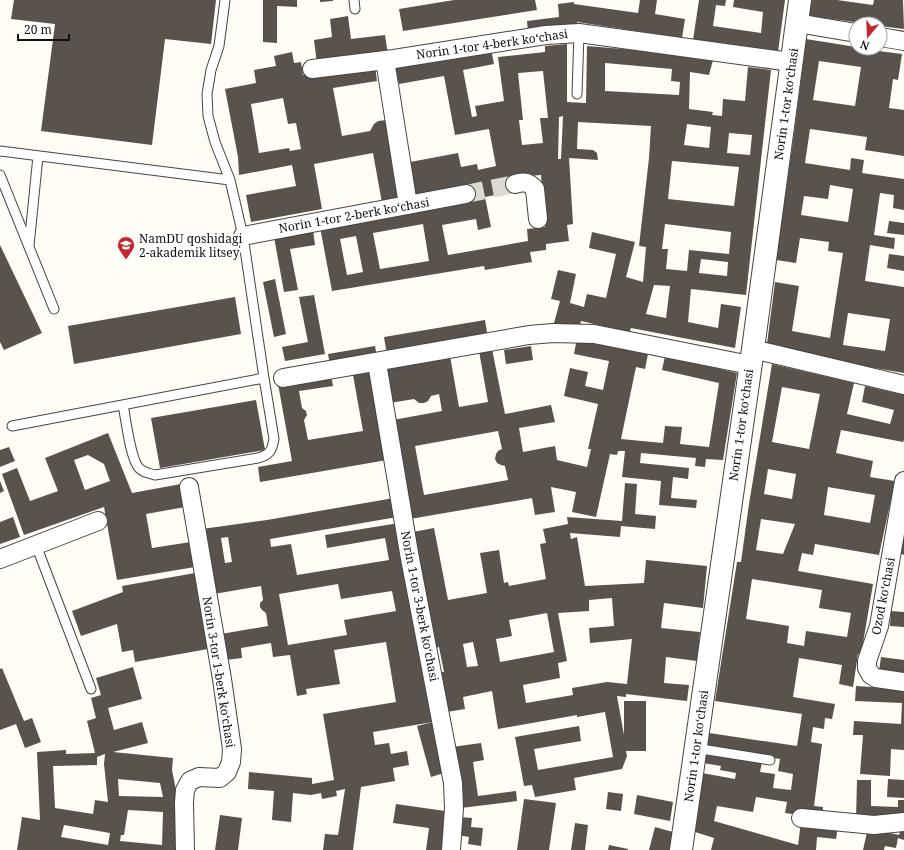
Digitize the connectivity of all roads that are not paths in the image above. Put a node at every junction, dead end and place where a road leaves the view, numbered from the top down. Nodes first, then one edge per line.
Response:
1 (225, 0) edge
2 (800, 0) edge
3 (797, 23) junction
4 (848, 32) edge
5 (579, 33) junction
6 (888, 38) edge
7 (904, 41) edge
8 (385, 60) junction
9 (791, 62) junction
10 (312, 69) dead end
11 (578, 94) dead end
12 (0, 151) edge
13 (38, 156) junction
14 (0, 175) edge
15 (230, 180) junction
16 (516, 184) tunnel mouth
17 (466, 194) tunnel mouth
18 (408, 205) junction
19 (538, 219) dead end
20 (243, 236) junction
21 (29, 248) junction
22 (54, 309) dead end
23 (751, 357) junction
24 (377, 362) junction
25 (264, 378) junction
26 (283, 378) dead end
27 (904, 385) edge
28 (123, 405) junction
29 (12, 426) dead end
30 (904, 481) edge
31 (189, 487) dead end
32 (98, 521) dead end
33 (36, 545) junction
34 (0, 559) edge
35 (904, 682) edge
36 (91, 689) dead end
37 (696, 748) junction
38 (770, 760) dead end
39 (801, 818) dead end
40 (904, 822) edge
41 (185, 850) edge
42 (451, 850) edge
43 (681, 850) edge

1 - 15 lane
2 - 3 street, Norin 1-tor koʻchasi
3 - 4 street
3 - 9 street, Norin 1-tor koʻchasi
5 - 8 street, Norin 1-tor 4-berk koʻchasi
5 - 9 street, Norin 1-tor 4-berk koʻchasi
5 - 11 lane
6 - 7 street
8 - 10 street, Norin 1-tor 4-berk koʻchasi
8 - 18 street
9 - 23 street, Norin 1-tor koʻchasi
12 - 13 lane
13 - 15 lane
13 - 21 lane
14 - 21 lane
15 - 20 lane
16 - 19 street
17 - 18 street, Norin 1-tor 2-berk koʻchasi
18 - 20 street, Norin 1-tor 2-berk koʻchasi
20 - 25 lane
21 - 22 lane
23 - 24 street
23 - 27 street
23 - 37 street, Norin 1-tor koʻchasi
24 - 26 street
24 - 42 street, Norin 1-tor 3-berk koʻchasi
25 - 28 lane
25 - 28 lane
28 - 29 lane
30 - 35 street, Ozod koʻchasi
31 - 41 street, Norin 3-tor 1-berk koʻchasi
32 - 33 street
33 - 34 street
33 - 36 lane
37 - 38 lane
37 - 43 street, Norin 1-tor koʻchasi
39 - 40 street

